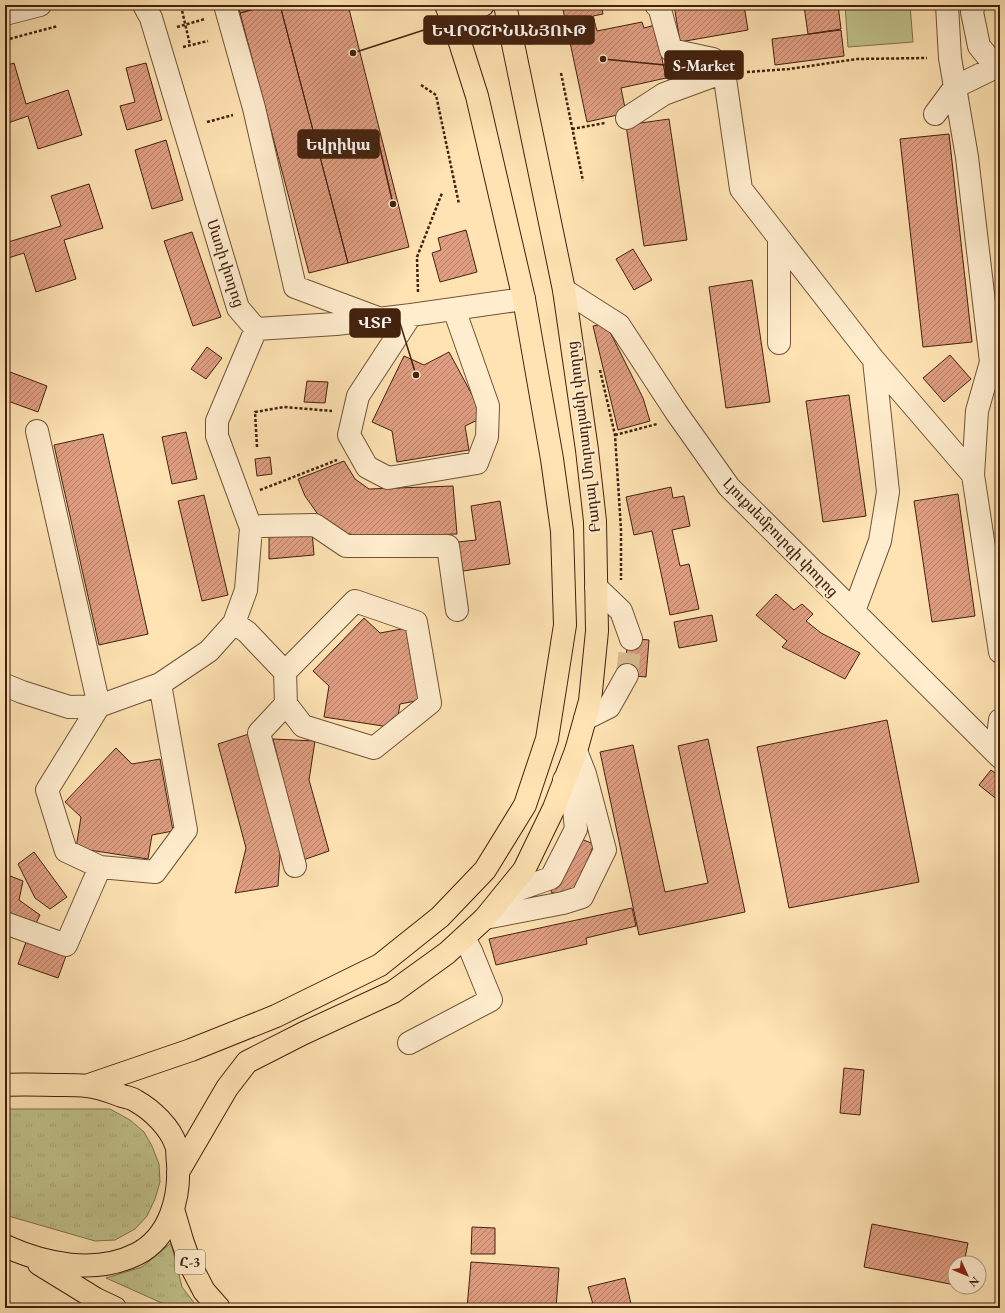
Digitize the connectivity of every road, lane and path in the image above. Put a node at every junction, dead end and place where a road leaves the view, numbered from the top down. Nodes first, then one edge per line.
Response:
1 (37, 5) edge
2 (144, 5) edge
3 (225, 5) edge
4 (446, 5) edge
5 (456, 5) edge
6 (483, 5) edge
7 (504, 5) edge
8 (656, 5) edge
9 (947, 5) edge
10 (974, 5) edge
11 (182, 6) dead end
12 (5, 14) edge
13 (206, 18) dead end
14 (194, 22) dead end
15 (58, 26) dead end
16 (5, 40) edge
17 (208, 41) dead end
18 (190, 45) junction
19 (179, 48) dead end
20 (950, 58) junction
21 (998, 67) edge
22 (760, 71) dead end
23 (724, 72) junction
24 (561, 73) dead end
25 (421, 85) dead end
26 (955, 87) junction
27 (238, 113) dead end
28 (935, 114) dead end
29 (221, 118) dead end
30 (627, 118) joint
31 (572, 129) junction
32 (583, 182) dead end
33 (442, 193) dead end
34 (459, 204) dead end
35 (778, 238) junction
36 (564, 290) junction
37 (524, 299) junction
38 (454, 309) junction
39 (415, 315) junction
40 (378, 318) junction
41 (256, 329) junction
42 (779, 343) dead end
43 (874, 360) junction
44 (599, 366) dead end
45 (324, 411) dead end
46 (661, 423) dead end
47 (37, 431) dead end
48 (257, 447) dead end
49 (358, 452) junction
50 (973, 475) junction
51 (258, 491) dead end
52 (251, 528) junction
53 (992, 553) edge
54 (596, 587) junction
55 (457, 610) dead end
56 (854, 611) junction
57 (234, 623) junction
58 (631, 639) tunnel mouth
59 (1000, 652) edge
60 (285, 672) junction
61 (627, 675) tunnel mouth
62 (160, 684) junction
63 (5, 685) edge
64 (286, 704) junction
65 (99, 706) junction
66 (585, 720) junction
67 (1000, 720) edge
68 (576, 751) junction
69 (998, 755) edge
70 (564, 780) junction
71 (295, 866) dead end
72 (100, 867) junction
73 (505, 894) junction
74 (485, 918) junction
75 (5, 923) edge
76 (464, 938) junction
77 (409, 1043) dead end
78 (5, 1085) edge
79 (86, 1086) junction
80 (178, 1172) junction
81 (173, 1209) junction
82 (5, 1246) edge
83 (25, 1255) junction
84 (115, 1308) edge
85 (219, 1308) edge

1 - 12 street
2 - 41 street, Մառի փողոց
3 - 40 street
4 - 37 main road
5 - 6 main road
7 - 36 main road, Բադալ Մուրադյանի փողոց
8 - 23 street
9 - 20 street
10 - 21 street
11 - 18 path
13 - 14 path
15 - 16 path
17 - 18 path
18 - 19 path
20 - 22 path
20 - 26 street
21 - 26 street
23 - 30 street
23 - 35 street
24 - 31 path
25 - 34 path
26 - 28 street
26 - 50 street
27 - 29 path
30 - 31 path
31 - 32 path
33 - 39 path
35 - 42 street
35 - 43 street
36 - 54 main road, Բադալ Մուրադյանի փողոց
36 - 56 street, Լյուքսեմբուրգի փողոց
37 - 38 street
37 - 79 main road
38 - 39 street
38 - 49 street
39 - 40 street
39 - 49 street
40 - 41 street
41 - 52 street
43 - 50 street
43 - 56 street
44 - 46 path
45 - 48 path
47 - 65 street
49 - 51 path
50 - 53 street
52 - 55 street
52 - 57 street
53 - 59 street
54 - 58 street
54 - 66 main road, Բադալ Մուրադյանի փողոց
56 - 69 street, Լյուքսեմբուրգի փողոց
57 - 60 street
57 - 62 street
60 - 64 street
60 - 64 street
61 - 66 street
62 - 65 street
62 - 72 street
63 - 65 street
64 - 71 street
65 - 72 street
66 - 68 main road, Բադալ Մուրադյանի փողոց
67 - 69 street
68 - 70 main road, Բադալ Մուրադյանի փողոց
68 - 74 street
70 - 73 main road, Բադալ Մուրադյանի փողոց
70 - 73 street
72 - 75 street
73 - 74 main road, Բադալ Մուրադյանի փողոց
74 - 76 main road, Բադալ Մուրադյանի փողոց
76 - 77 street
76 - 80 main road, Բադալ Մուրադյանի փողոց
78 - 79 main road
79 - 80 main road
80 - 81 main road
81 - 83 main road
81 - 85 main road, Հ-3
82 - 83 main road
83 - 84 main road

